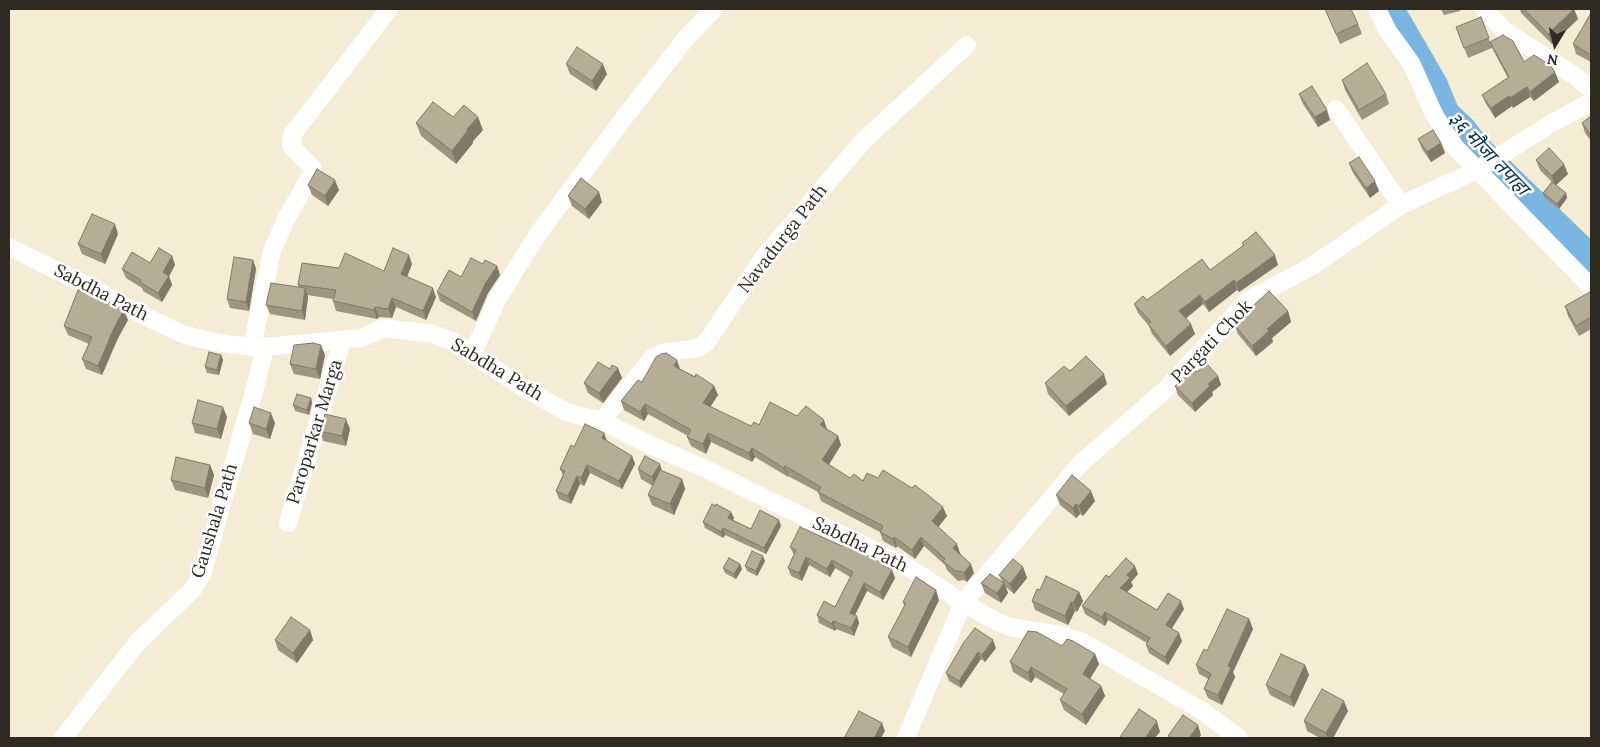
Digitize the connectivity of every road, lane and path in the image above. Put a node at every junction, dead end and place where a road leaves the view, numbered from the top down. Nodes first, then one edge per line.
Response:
1 (389, 9) edge
2 (714, 9) edge
3 (1377, 9) edge
4 (1484, 9) edge
5 (967, 45) dead end
6 (1591, 89) edge
7 (1591, 102) edge
8 (1336, 109) dead end
9 (1479, 168) junction
10 (1401, 204) junction
11 (9, 247) edge
12 (1591, 287) edge
13 (342, 341) junction
14 (258, 347) junction
15 (472, 354) junction
16 (602, 421) junction
17 (288, 523) dead end
18 (963, 603) junction
19 (63, 738) edge
20 (906, 738) edge
21 (1240, 738) edge

1 - 14 street, Gaushala Path
2 - 15 street
3 - 9 street
4 - 6 street
5 - 16 street, Navadurga Path
7 - 9 street, Pargati Chok
8 - 10 street
9 - 10 street, Pargati Chok
9 - 12 street
10 - 18 street, Pargati Chok
11 - 14 street, Sabdha Path
13 - 14 street, Sabdha Path
13 - 15 street, Sabdha Path
13 - 17 street, Paroparkar Marga
14 - 19 street, Gaushala Path
15 - 16 street, Sabdha Path
16 - 18 street, Sabdha Path
18 - 20 street, Pargati Chok
18 - 21 street, Sabdha Path

